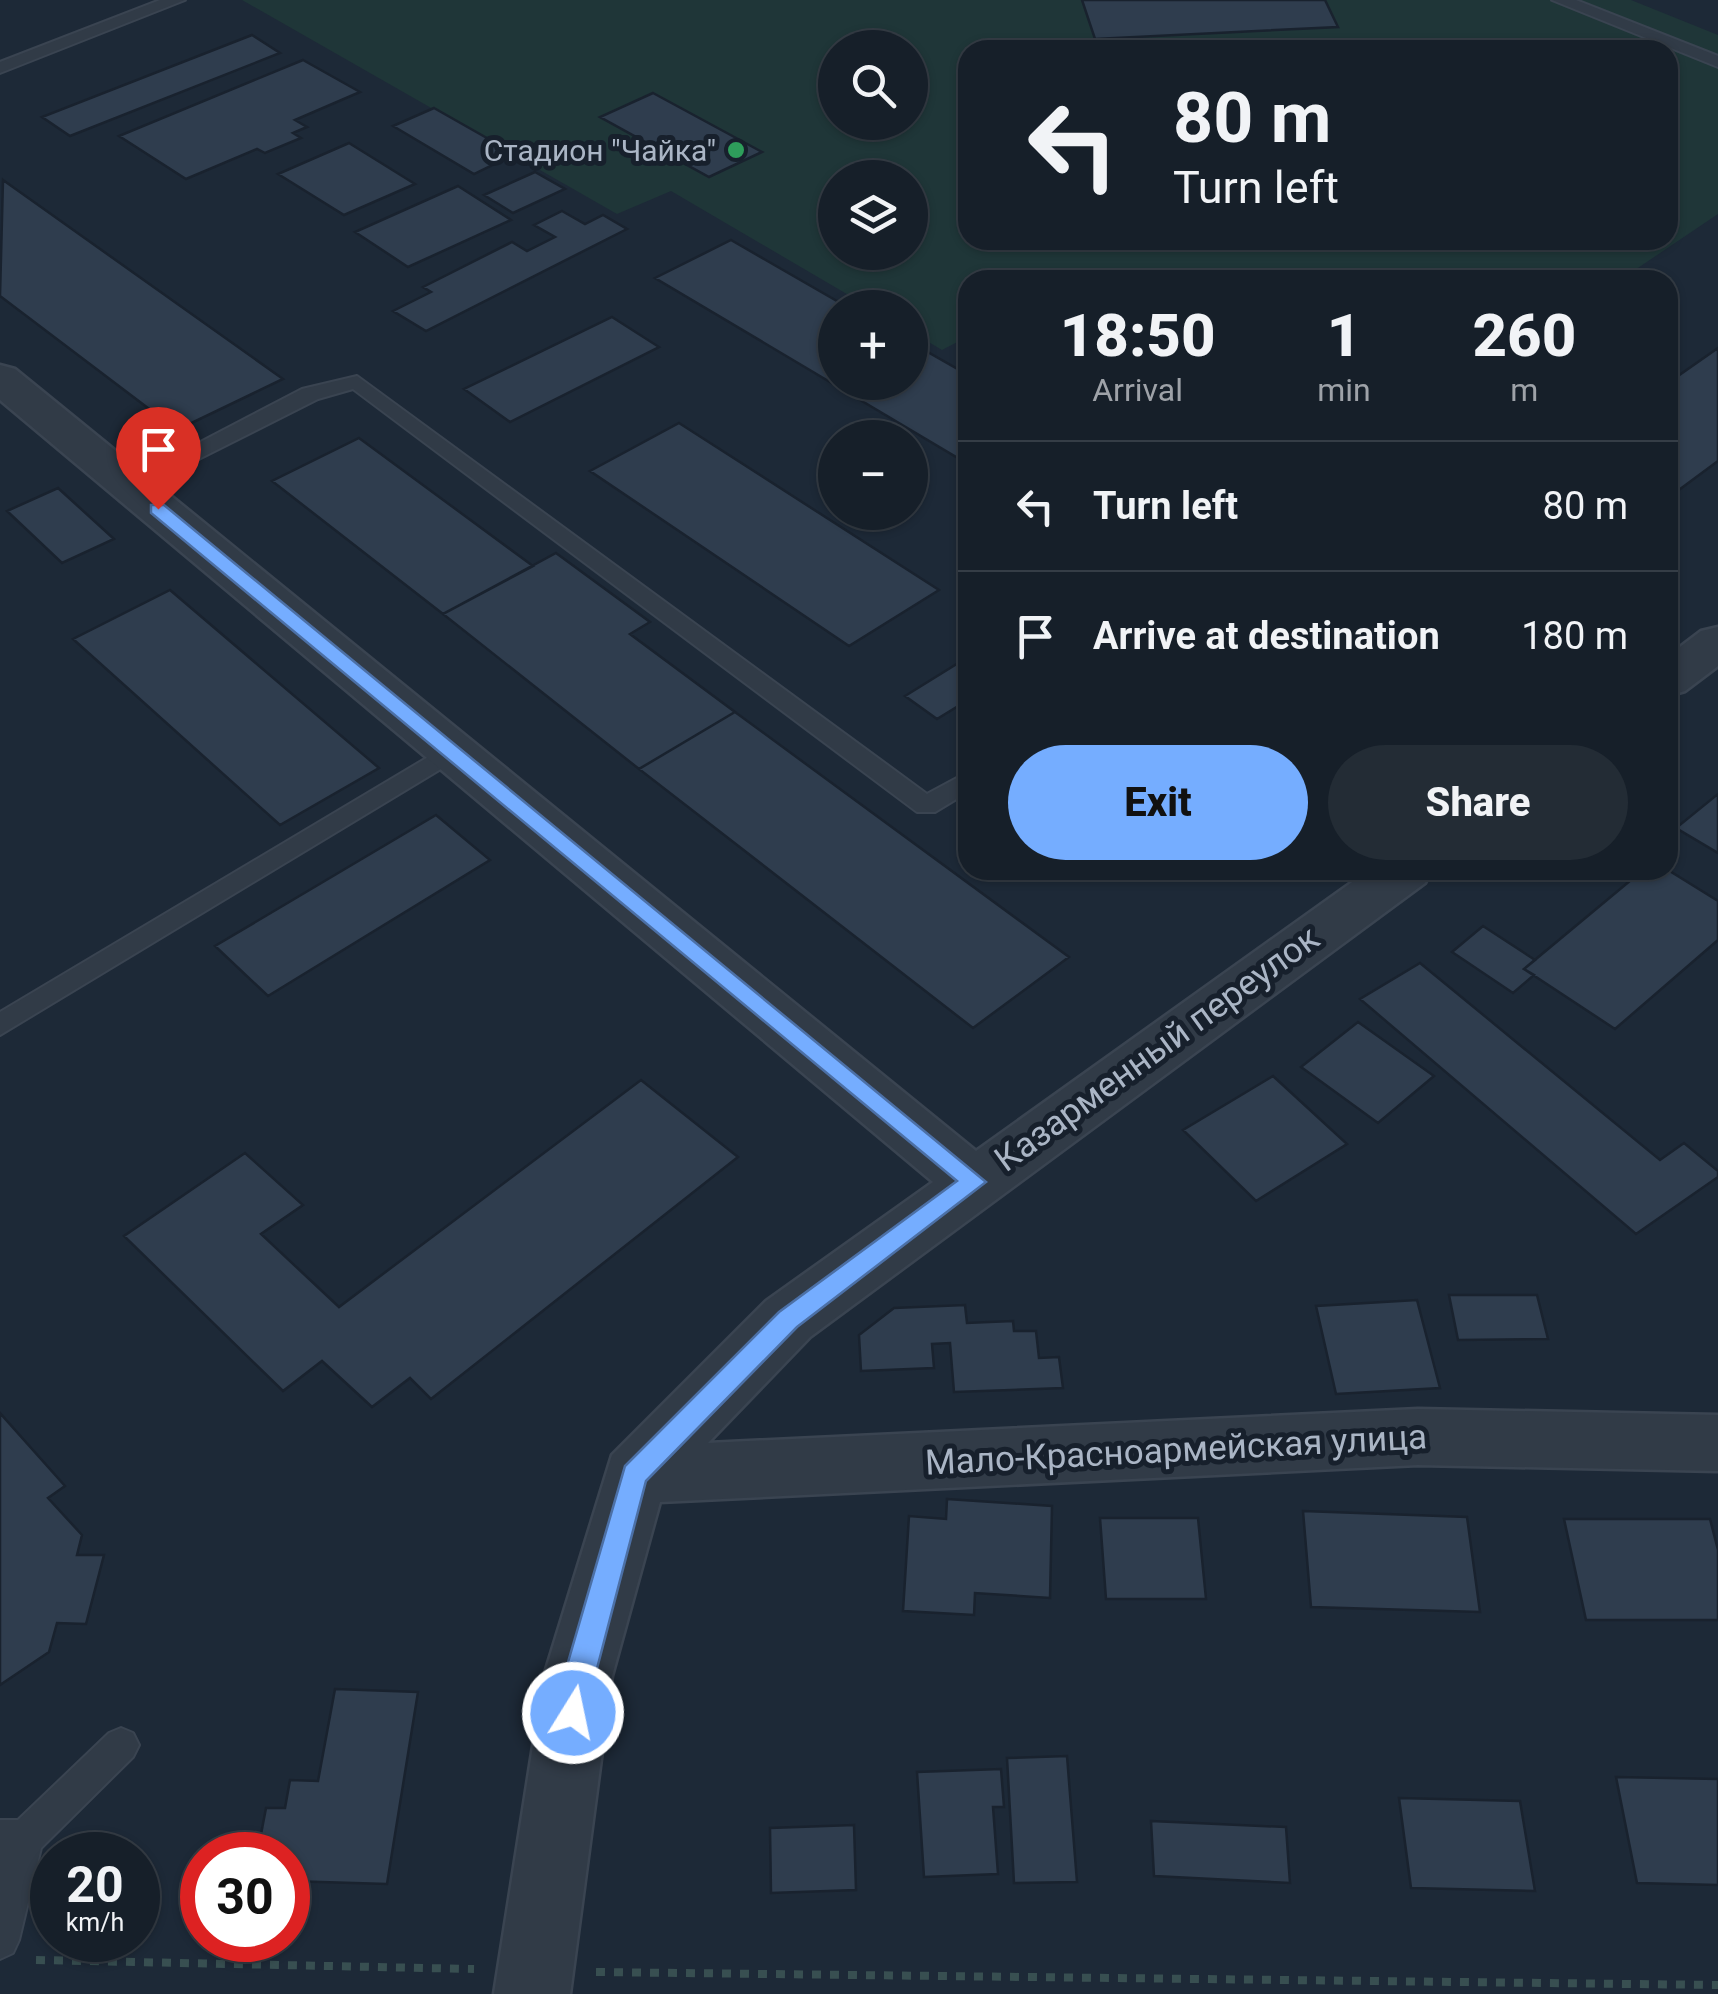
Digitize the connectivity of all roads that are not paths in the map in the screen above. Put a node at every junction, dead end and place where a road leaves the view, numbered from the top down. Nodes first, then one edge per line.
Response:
1 (176, 0) edge
2 (1561, 0) edge
3 (1662, 40) edge
4 (1678, 46) edge
5 (1718, 62) edge
6 (0, 68) edge
7 (0, 378) edge
8 (128, 485) junction
9 (1718, 642) edge
10 (1678, 672) edge
11 (450, 752) junction
12 (958, 786) edge
13 (1392, 880) edge
14 (0, 1025) edge
15 (974, 1182) junction
16 (1718, 1443) edge
17 (635, 1475) junction
18 (121, 1745) dead end
19 (13, 1838) edge
20 (10, 1950) edge
21 (534, 1982) edge

1 - 6 lane
2 - 3 lane
4 - 5 lane
7 - 8 street
8 - 11 street
8 - 12 lane
9 - 10 street
11 - 14 lane
11 - 15 street
13 - 15 street, Казарменный переулок
15 - 17 street, Казарменный переулок
16 - 17 street, Мало-Красноармейская улица
17 - 21 street, Казарменный переулок
18 - 19 lane
19 - 20 lane

